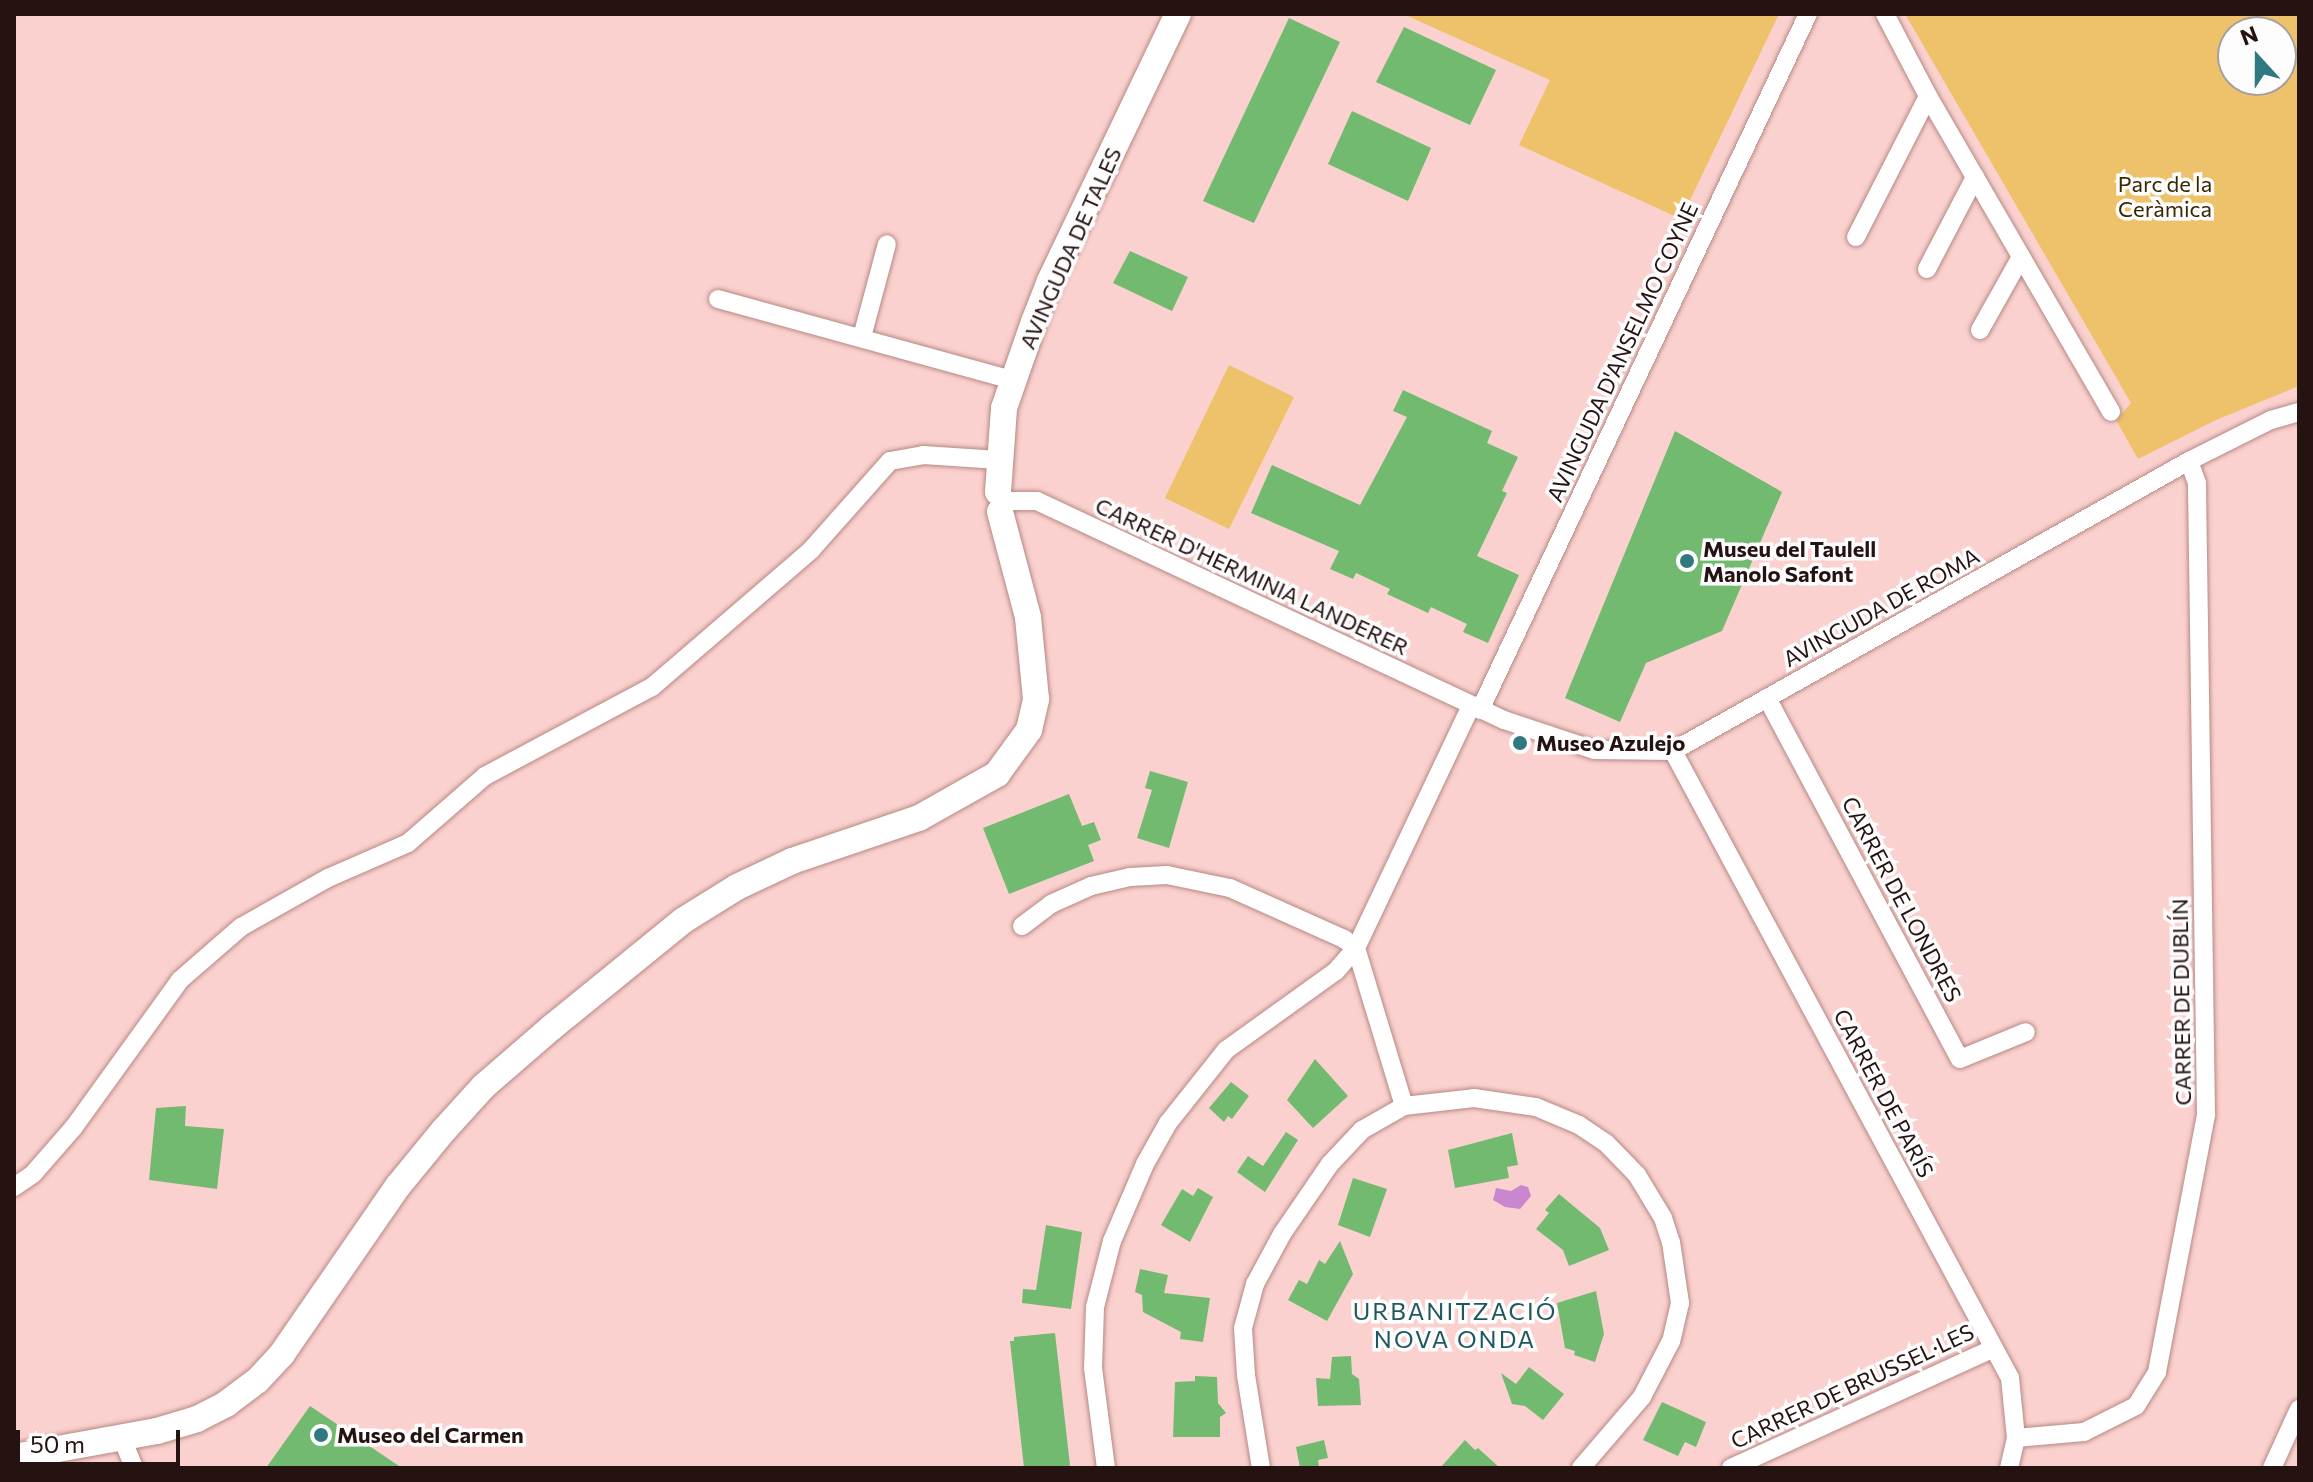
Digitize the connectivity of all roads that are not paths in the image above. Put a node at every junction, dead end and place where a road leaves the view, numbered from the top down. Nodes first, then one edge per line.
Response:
1 (1178, 14) edge
2 (1808, 14) edge
3 (1885, 14) edge
4 (1928, 96) junction
5 (1975, 177) junction
6 (1856, 237) dead end
7 (887, 244) dead end
8 (2021, 257) junction
9 (1927, 269) dead end
10 (718, 299) dead end
11 (1980, 330) dead end
12 (862, 337) junction
13 (1012, 380) junction
14 (2111, 412) dead end
15 (2299, 412) edge
16 (999, 460) junction
17 (2189, 461) junction
18 (1003, 501) junction
19 (1767, 698) junction
20 (1475, 708) junction
21 (1673, 751) junction
22 (1022, 926) dead end
23 (1356, 948) junction
24 (2026, 1032) dead end
25 (1404, 1106) junction
26 (14, 1187) edge
27 (1994, 1348) junction
28 (2299, 1409) edge
29 (122, 1438) junction
30 (2016, 1438) junction
31 (14, 1457) edge
32 (134, 1468) edge
33 (1106, 1468) edge
34 (1261, 1468) edge
35 (1581, 1468) edge
36 (1731, 1468) edge
37 (2009, 1468) edge
38 (2272, 1468) edge

1 - 13 main road, AVINGUDA DE TALES
2 - 20 street, AVINGUDA D'ANSELMO COYNE
3 - 4 street
4 - 5 street
4 - 6 street
5 - 8 street
5 - 9 street
7 - 12 street
8 - 11 street
8 - 14 street
10 - 12 street
12 - 13 street
13 - 16 main road, AVINGUDA DE TALES
15 - 17 street, AVINGUDA DE ROMA
16 - 18 main road, AVINGUDA DE TALES
16 - 26 street
17 - 19 street, AVINGUDA DE ROMA
17 - 30 street, CARRER DE DUBLÍN
18 - 20 street, CARRER D'HERMINIA LANDERER
18 - 29 main road, AVINGUDA DE TALES
19 - 21 street, AVINGUDA DE ROMA
19 - 24 street, CARRER DE LONDRES
20 - 21 street
20 - 23 street, AVINGUDA D'ANSELMO COYNE
21 - 27 street, CARRER DE PARÍS
22 - 23 street
23 - 25 street
23 - 33 street
25 - 34 street
25 - 35 street
27 - 30 street, CARRER DE PARÍS
27 - 36 street, CARRER DE BRUSSEL·LES
28 - 38 street
29 - 31 main road, AVINGUDA DE TALES
29 - 32 street
30 - 37 street, CARRER DE PARÍS

